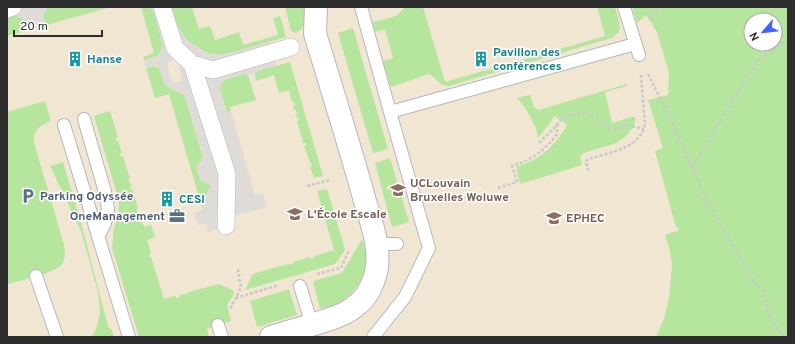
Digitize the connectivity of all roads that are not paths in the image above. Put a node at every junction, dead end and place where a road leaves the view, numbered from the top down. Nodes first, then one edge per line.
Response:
1 (13, 7) edge
2 (162, 7) edge
3 (316, 7) edge
4 (361, 7) edge
5 (624, 7) edge
6 (7, 9) edge
7 (291, 47) dead end
8 (192, 64) junction
9 (390, 112) junction
10 (84, 119) dead end
11 (64, 125) dead end
12 (226, 226) dead end
13 (98, 236) junction
14 (36, 276) dead end
15 (300, 286) dead end
16 (312, 325) junction
17 (275, 336) edge
18 (57, 337) edge
19 (129, 337) edge
20 (373, 337) edge

1 - 6 street
2 - 8 street
3 - 16 street
4 - 9 lane
5 - 9 lane
7 - 8 street
8 - 12 street
9 - 20 lane
10 - 13 lane
11 - 13 lane
13 - 19 lane
14 - 18 lane
15 - 16 lane
16 - 17 street

